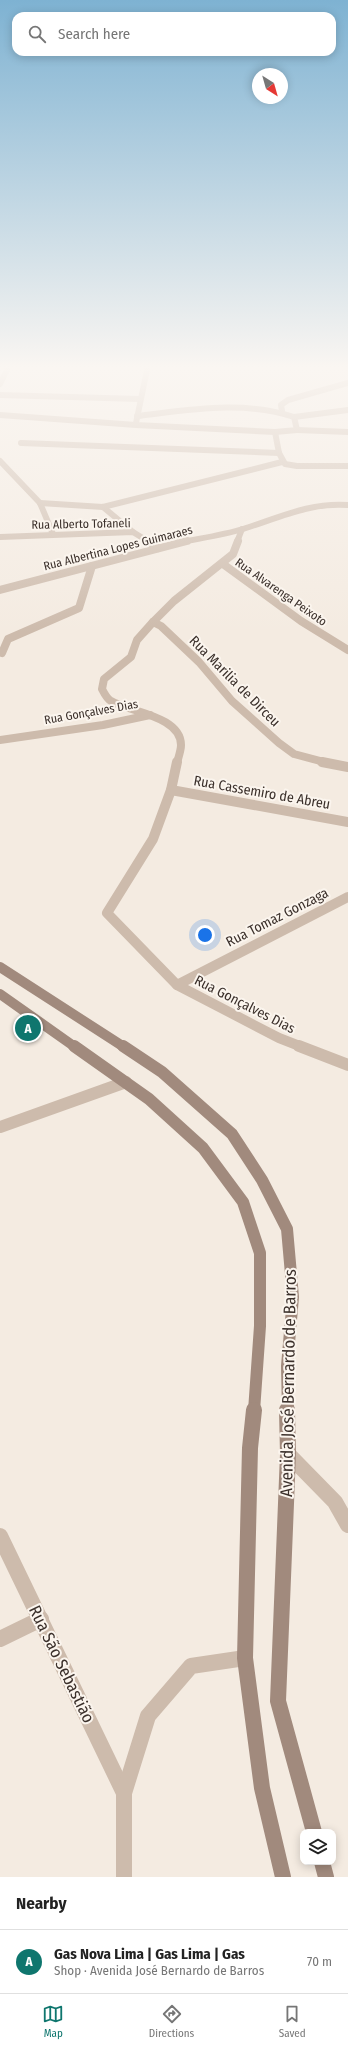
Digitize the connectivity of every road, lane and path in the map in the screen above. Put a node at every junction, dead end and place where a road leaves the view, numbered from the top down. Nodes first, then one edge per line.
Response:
1 (281, 458) edge
2 (0, 461) edge
3 (282, 462) junction
4 (348, 466) edge
5 (40, 503) junction
6 (348, 505) edge
7 (103, 507) junction
8 (242, 529) junction
9 (133, 532) junction
10 (53, 534) junction
11 (0, 537) edge
12 (158, 548) junction
13 (223, 564) junction
14 (92, 566) junction
15 (0, 590) edge
16 (153, 622) junction
17 (348, 650) edge
18 (2, 653) dead end
19 (150, 716) junction
20 (0, 740) edge
21 (348, 767) edge
22 (171, 790) junction
23 (348, 822) edge
24 (348, 897) edge
25 (0, 967) edge
26 (177, 985) junction
27 (0, 994) edge
28 (348, 1066) edge
29 (126, 1082) junction
30 (0, 1127) edge
31 (288, 1454) junction
32 (348, 1525) edge
33 (0, 1536) edge
34 (41, 1619) junction
35 (0, 1640) edge
36 (245, 1658) junction
37 (124, 1793) junction
38 (313, 1829) edge
39 (323, 1865) edge
40 (124, 1877) edge
41 (283, 1877) edge
42 (326, 1877) edge

1 - 3 street
2 - 5 street
3 - 4 street
3 - 7 street
5 - 7 street
5 - 10 street
6 - 8 street, Rua Albertina Lopes Guimaraes
7 - 9 street
8 - 12 street, Rua Albertina Lopes Guimaraes
8 - 13 street, Rua Gonçalves Dias
9 - 10 street, Rua Alberto Tofaneli
9 - 12 street, Rua Alberto Tofaneli
10 - 11 street, Rua Alberto Tofaneli
12 - 14 street, Rua Albertina Lopes Guimaraes
13 - 16 street, Rua Gonçalves Dias
13 - 17 street, Rua Alvarenga Peixoto
14 - 15 street, Rua Albertina Lopes Guimaraes
14 - 18 street
16 - 19 street, Rua Gonçalves Dias
16 - 21 street, Rua Marilia de Dirceu
19 - 20 street, Rua Gonçalves Dias
19 - 22 street
22 - 23 street, Rua Cassemiro de Abreu
22 - 26 street, Rua Gonçalves Dias
24 - 26 street, Rua Tomaz Gonzaga
25 - 31 main road, Avenida José Bernardo de Barros
26 - 28 street, Rua Gonçalves Dias
27 - 29 main road, Avenida José Bernardo de Barros
29 - 30 street
29 - 36 main road, Avenida José Bernardo de Barros
31 - 32 street
31 - 38 main road, Avenida José Bernardo de Barros
33 - 34 street, Rua São Sebastião
34 - 35 street
34 - 37 street, Rua São Sebastião
36 - 37 street
36 - 41 main road, Avenida José Bernardo de Barros
37 - 40 street
39 - 42 main road

